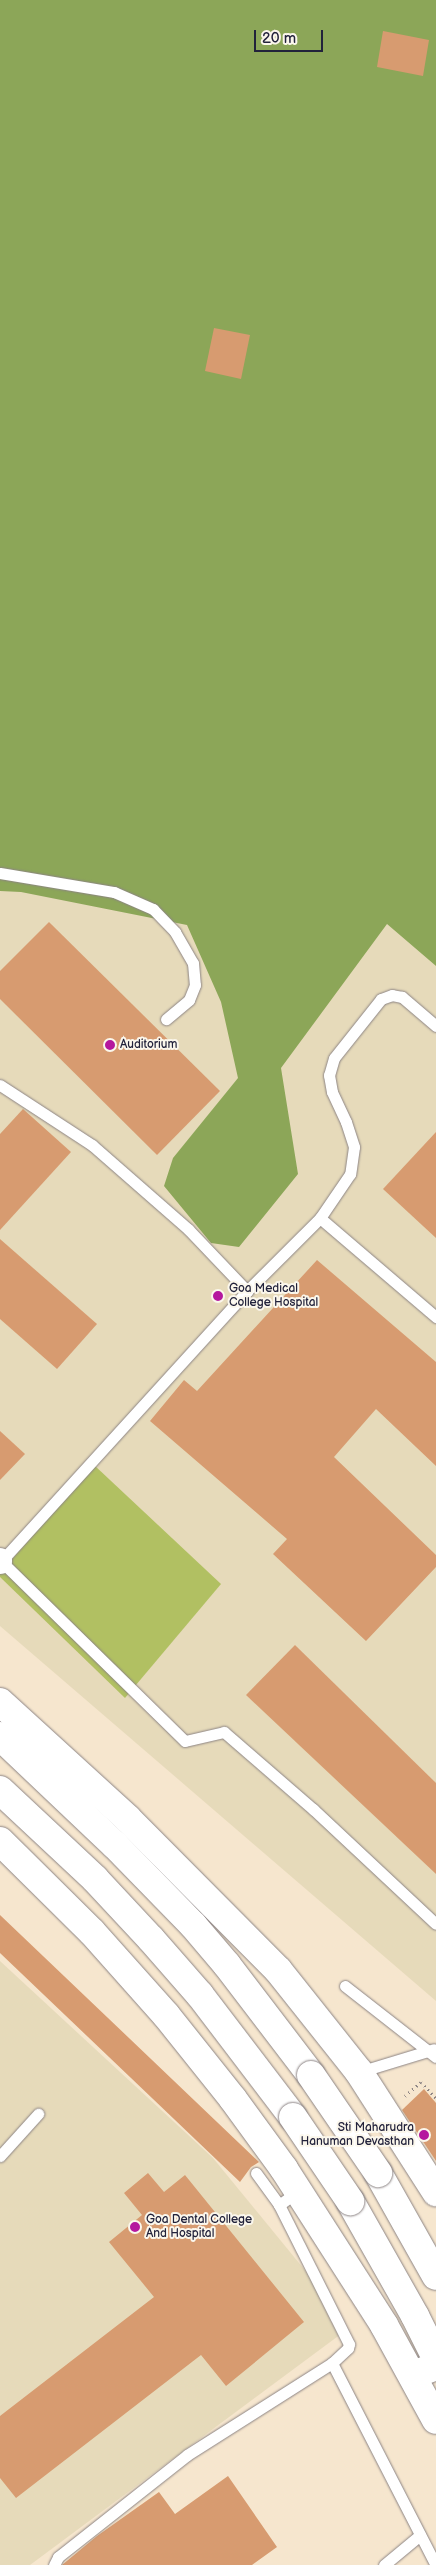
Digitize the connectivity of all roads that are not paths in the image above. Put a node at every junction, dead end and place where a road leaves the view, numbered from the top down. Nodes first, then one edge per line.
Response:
1 (0, 874) edge
2 (166, 1019) dead end
3 (436, 1026) edge
4 (0, 1085) edge
5 (320, 1218) junction
6 (247, 1291) junction
7 (436, 1317) edge
8 (0, 1561) edge
9 (0, 1702) edge
10 (0, 1736) edge
11 (0, 1790) edge
12 (0, 1841) edge
13 (436, 1924) edge
14 (346, 1986) dead end
15 (434, 2052) edge
16 (359, 2072) junction
17 (38, 2114) dead end
18 (0, 2156) edge
19 (256, 2173) dead end
20 (436, 2192) edge
21 (288, 2198) junction
22 (436, 2276) edge
23 (436, 2358) edge
24 (332, 2363) junction
25 (425, 2370) edge
26 (436, 2420) edge
27 (420, 2535) junction
28 (54, 2562) edge
29 (384, 2565) edge
30 (436, 2565) edge

1 - 2 lane
3 - 5 lane
4 - 6 lane
5 - 6 lane
5 - 7 lane
6 - 8 lane
8 - 13 lane
9 - 16 main road
10 - 22 main road, bridge
11 - 23 main road, bridge
12 - 21 main road
14 - 15 lane
15 - 16 lane
16 - 20 main road
17 - 18 lane
19 - 21 lane
21 - 24 lane
21 - 25 main road
24 - 27 lane
24 - 28 lane
25 - 26 main road
27 - 29 lane
27 - 30 lane

